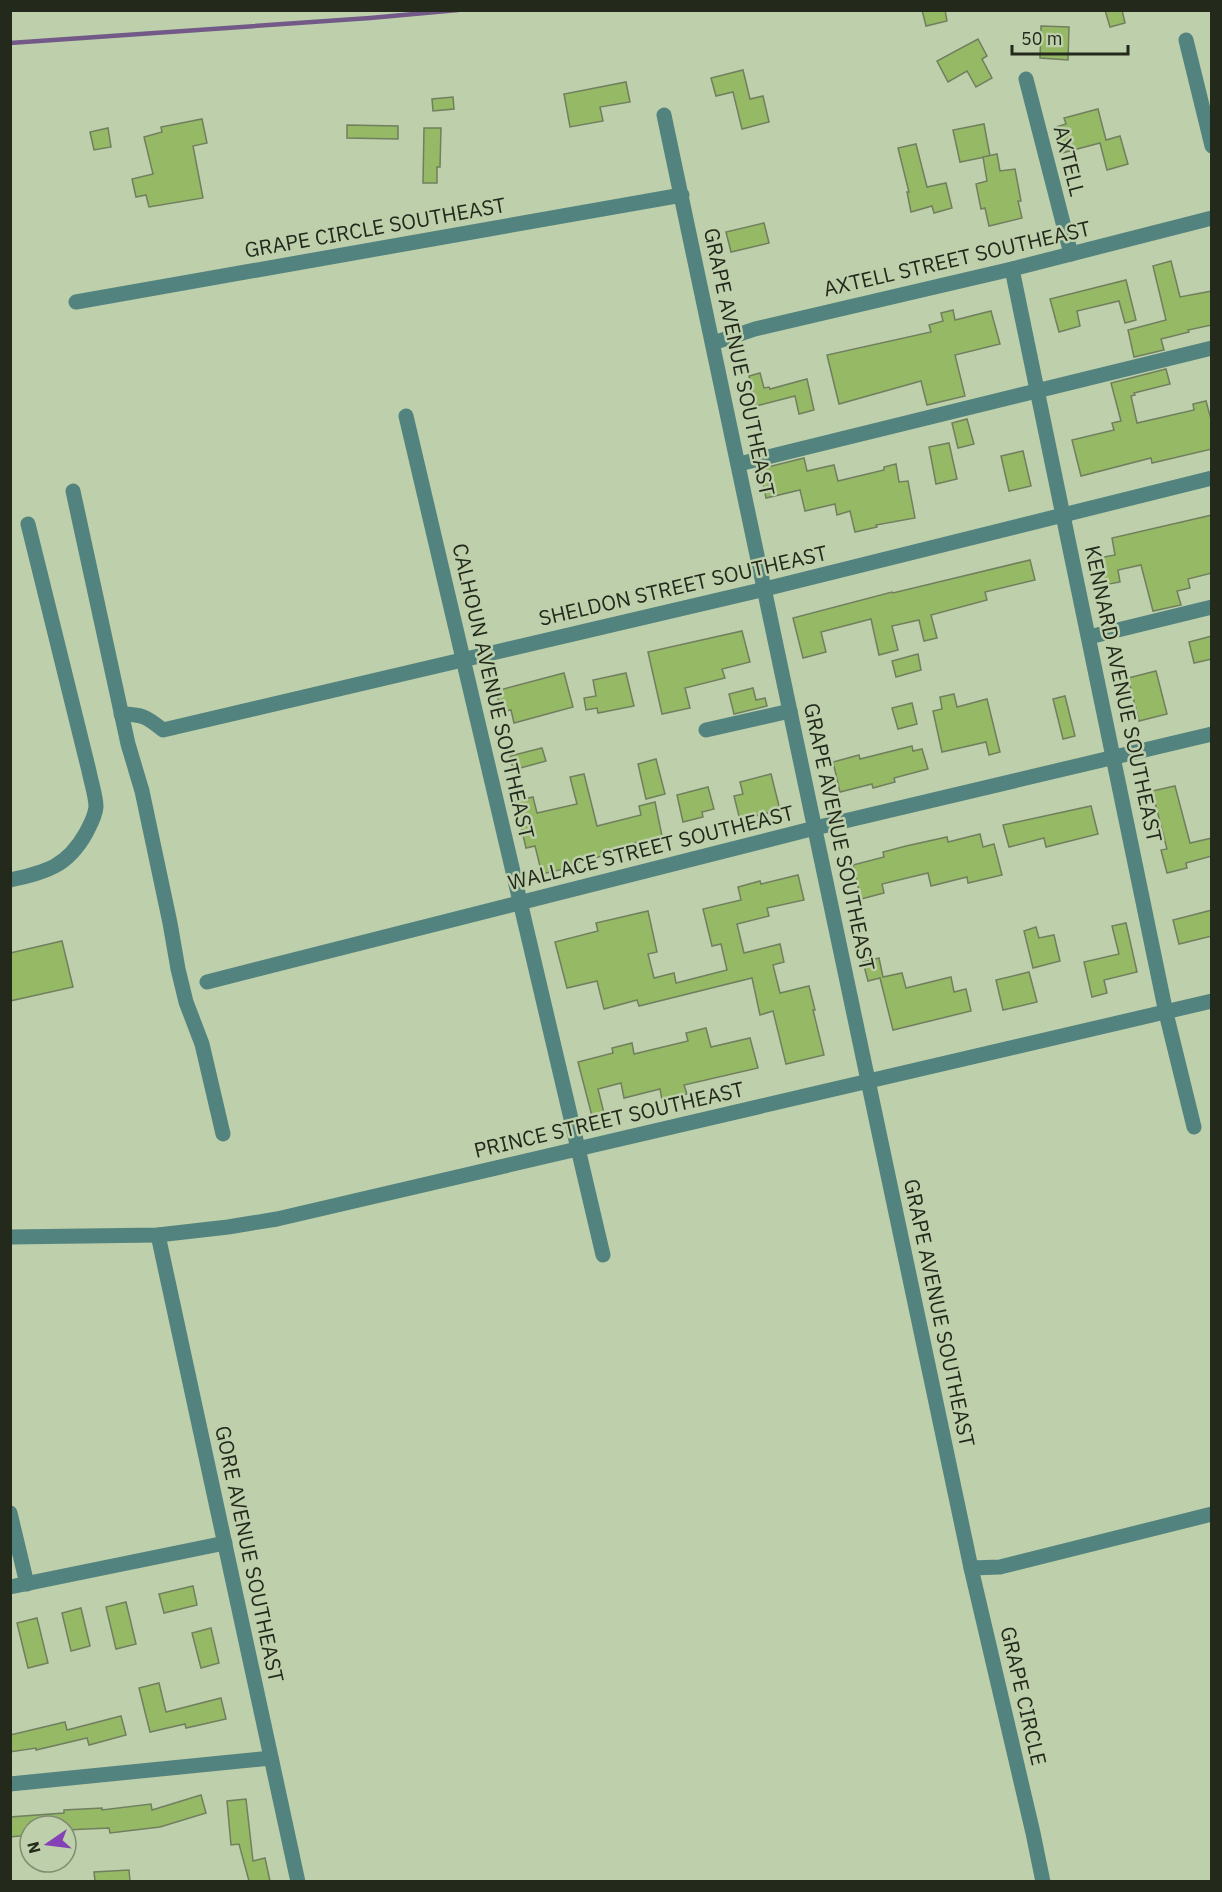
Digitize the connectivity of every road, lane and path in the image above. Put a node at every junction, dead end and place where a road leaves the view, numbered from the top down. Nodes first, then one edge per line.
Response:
1 (1186, 40) dead end
2 (1026, 79) dead end
3 (664, 115) dead end
4 (1212, 146) edge
5 (682, 195) junction
6 (1212, 218) edge
7 (1071, 254) junction
8 (1012, 269) junction
9 (76, 302) dead end
10 (713, 343) junction
11 (1212, 348) edge
12 (1038, 390) junction
13 (406, 416) dead end
14 (739, 465) junction
15 (1212, 478) edge
16 (73, 491) dead end
17 (1065, 515) junction
18 (28, 524) dead end
19 (765, 589) junction
20 (1212, 607) edge
21 (1089, 637) junction
22 (464, 659) junction
23 (790, 711) junction
24 (121, 714) junction
25 (706, 730) dead end
26 (1212, 734) edge
27 (1114, 757) junction
28 (814, 828) junction
29 (10, 880) edge
30 (521, 903) junction
31 (207, 982) dead end
32 (1212, 1001) edge
33 (1166, 1012) junction
34 (870, 1080) junction
35 (1194, 1127) dead end
36 (223, 1134) dead end
37 (578, 1150) junction
38 (158, 1235) junction
39 (10, 1237) edge
40 (603, 1255) dead end
41 (10, 1513) edge
42 (1212, 1514) edge
43 (225, 1543) junction
44 (972, 1569) junction
45 (27, 1584) junction
46 (10, 1587) edge
47 (271, 1758) junction
48 (10, 1784) edge
49 (298, 1881) edge
50 (1042, 1881) edge

1 - 4 street
2 - 7 street, AXTELL
3 - 5 street, GRAPE AVENUE SOUTHEAST
5 - 9 street, GRAPE CIRCLE SOUTHEAST
5 - 10 street, GRAPE AVENUE SOUTHEAST
6 - 7 street, AXTELL STREET SOUTHEAST
7 - 8 street, AXTELL STREET SOUTHEAST
8 - 10 street, AXTELL STREET SOUTHEAST
8 - 12 street, KENNARD AVENUE SOUTHEAST
10 - 14 street, GRAPE AVENUE SOUTHEAST
11 - 12 street
12 - 14 street
12 - 17 street, KENNARD AVENUE SOUTHEAST
13 - 22 street, CALHOUN AVENUE SOUTHEAST
14 - 19 street, GRAPE AVENUE SOUTHEAST
15 - 17 street, SHELDON STREET SOUTHEAST
16 - 24 street
17 - 19 street, SHELDON STREET SOUTHEAST
17 - 21 street, KENNARD AVENUE SOUTHEAST
18 - 29 street
19 - 22 street, SHELDON STREET SOUTHEAST
19 - 23 street, GRAPE AVENUE SOUTHEAST
20 - 21 street
21 - 27 street, KENNARD AVENUE SOUTHEAST
22 - 24 street, SHELDON STREET SOUTHEAST
22 - 30 street, CALHOUN AVENUE SOUTHEAST
23 - 25 street
23 - 28 street, GRAPE AVENUE SOUTHEAST
24 - 36 street
26 - 27 street, WALLACE STREET SOUTHEAST
27 - 28 street, WALLACE STREET SOUTHEAST
27 - 33 street, KENNARD AVENUE SOUTHEAST
28 - 30 street, WALLACE STREET SOUTHEAST
28 - 34 street, GRAPE AVENUE SOUTHEAST
30 - 31 street, WALLACE STREET SOUTHEAST
30 - 37 street, CALHOUN AVENUE SOUTHEAST
32 - 33 street, PRINCE STREET SOUTHEAST
33 - 34 street, PRINCE STREET SOUTHEAST
33 - 35 street, KENNARD AVENUE SOUTHEAST
34 - 37 street, PRINCE STREET SOUTHEAST
34 - 44 street, GRAPE AVENUE SOUTHEAST
37 - 38 street, PRINCE STREET SOUTHEAST
37 - 40 street, CALHOUN AVENUE SOUTHEAST
38 - 39 street, PRINCE STREET SOUTHEAST
38 - 43 street, GORE AVENUE SOUTHEAST
41 - 45 street
42 - 44 street
43 - 45 street
43 - 47 street, GORE AVENUE SOUTHEAST
44 - 50 street, GRAPE CIRCLE
45 - 46 street
47 - 48 street
47 - 49 street, GORE AVENUE SOUTHEAST

